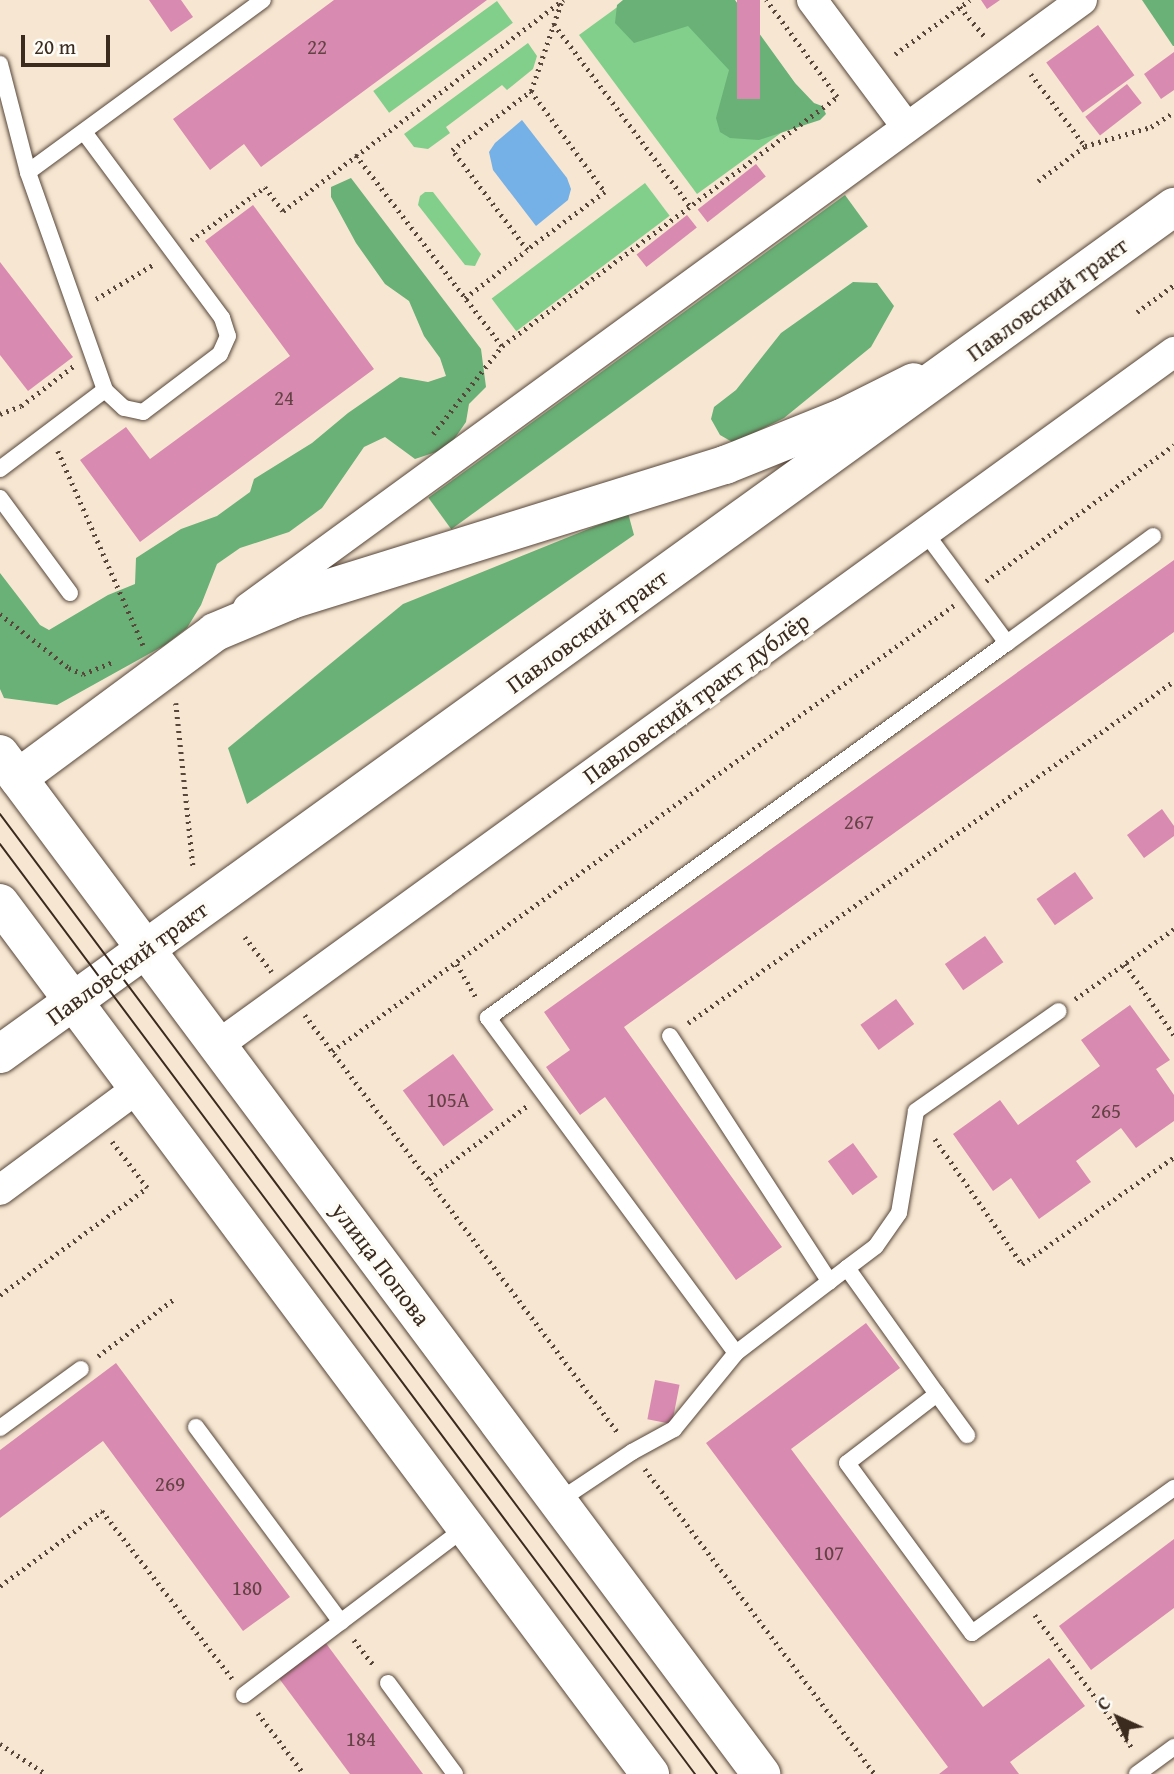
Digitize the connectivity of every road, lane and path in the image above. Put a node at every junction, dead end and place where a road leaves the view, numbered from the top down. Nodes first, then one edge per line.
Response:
1 (263, 0) edge
2 (766, 0) edge
3 (812, 0) edge
4 (970, 0) edge
5 (1082, 0) edge
6 (563, 1) edge
7 (960, 7) junction
8 (554, 24) junction
9 (990, 42) dead end
10 (895, 54) dead end
11 (0, 64) edge
12 (1024, 65) dead end
13 (531, 91) junction
14 (1174, 112) edge
15 (906, 126) junction
16 (84, 132) junction
17 (1085, 146) junction
18 (356, 155) junction
19 (28, 172) junction
20 (1038, 181) dead end
21 (690, 206) junction
22 (1174, 207) edge
23 (527, 250) junction
24 (174, 252) junction
25 (1174, 285) edge
26 (465, 298) junction
27 (75, 311) junction
28 (1137, 312) dead end
29 (502, 346) junction
30 (975, 351) junction
31 (1174, 352) edge
32 (91, 353) junction
33 (105, 390) junction
34 (0, 414) edge
35 (49, 432) junction
36 (430, 438) dead end
37 (1174, 445) edge
38 (0, 469) edge
39 (0, 498) edge
40 (925, 532) junction
41 (1153, 536) dead end
42 (70, 593) dead end
43 (970, 593) junction
44 (0, 614) edge
45 (215, 632) junction
46 (155, 637) dead end
47 (1007, 643) junction
48 (144, 645) junction
49 (132, 652) dead end
50 (121, 658) dead end
51 (1174, 681) edge
52 (175, 695) dead end
53 (9, 766) edge
54 (192, 866) dead end
55 (0, 903) edge
56 (1174, 929) edge
57 (245, 937) dead end
58 (146, 949) junction
59 (457, 964) junction
60 (1125, 964) junction
61 (289, 994) junction
62 (73, 1002) junction
63 (1059, 1011) joint
64 (488, 1018) junction
65 (670, 1035) joint
66 (1174, 1035) edge
67 (218, 1045) junction
68 (332, 1051) junction
69 (0, 1054) edge
70 (138, 1088) junction
71 (543, 1093) junction
72 (916, 1111) junction
73 (96, 1120) junction
74 (1174, 1157) edge
75 (429, 1179) junction
76 (0, 1190) edge
77 (848, 1268) junction
78 (830, 1282) junction
79 (0, 1295) edge
80 (174, 1299) dead end
81 (736, 1353) junction
82 (81, 1369) joint
83 (937, 1394) junction
84 (197, 1427) dead end
85 (0, 1428) edge
86 (967, 1435) dead end
87 (632, 1452) junction
88 (1174, 1488) edge
89 (557, 1502) junction
90 (466, 1527) junction
91 (0, 1586) edge
92 (1022, 1597) junction
93 (341, 1622) junction
94 (388, 1683) joint
95 (244, 1695) junction
96 (0, 1744) edge
97 (1174, 1747) edge
98 (1142, 1770) edge
99 (759, 1773) edge
100 (46, 1774) edge
101 (303, 1774) edge
102 (455, 1774) edge
103 (650, 1774) edge
104 (875, 1774) edge

1 - 16 lane
2 - 21 path
3 - 15 street
4 - 7 path
5 - 15 street
6 - 8 path
6 - 18 path
7 - 9 path
7 - 10 path
8 - 13 path
8 - 21 path
11 - 19 lane
12 - 17 path
13 - 23 path
13 - 23 path
14 - 17 path
15 - 45 street
16 - 19 lane
16 - 24 lane
17 - 20 path
18 - 24 path
18 - 26 path
19 - 27 lane
21 - 29 path
22 - 30 main road, Павловский тракт
23 - 26 path
24 - 27 path
24 - 33 lane
25 - 28 path
26 - 29 path
27 - 32 lane
29 - 36 path
30 - 45 main road
30 - 58 main road, Павловский тракт
31 - 40 street, Павловский тракт дублёр
32 - 33 lane
32 - 34 path
33 - 35 lane
35 - 38 lane
35 - 48 path
37 - 43 path
39 - 42 lane
40 - 43 lane
40 - 61 street, Павловский тракт дублёр
41 - 47 lane
43 - 47 lane
43 - 59 path
44 - 50 path
45 - 53 main road
46 - 48 path
47 - 64 lane
48 - 49 path
51 - 65 path
52 - 54 path
53 - 58 main road, улица Попова
55 - 62 main road
56 - 60 path
57 - 61 path
58 - 62 main road, Павловский тракт
58 - 67 main road, улица Попова
59 - 64 path
59 - 68 path
60 - 63 path
60 - 66 path
61 - 67 street, Павловский тракт дублёр
61 - 68 path
62 - 69 main road, Павловский тракт
62 - 70 main road
63 - 72 lane
64 - 71 lane
65 - 78 lane
67 - 89 main road, улица Попова
68 - 75 path
70 - 73 street
70 - 90 main road
71 - 75 path
71 - 81 lane
72 - 74 path
72 - 77 lane
73 - 76 street
73 - 79 path
75 - 87 path
77 - 78 lane
77 - 83 lane
78 - 81 lane
80 - 82 path
81 - 87 lane
82 - 85 lane
83 - 86 lane
83 - 92 lane
84 - 93 lane
87 - 89 lane
87 - 104 path
88 - 92 lane
89 - 99 main road, улица Попова
90 - 93 lane
90 - 103 main road
91 - 95 path
92 - 98 path
93 - 94 path
93 - 95 lane
94 - 102 lane
95 - 101 path
96 - 100 path
97 - 98 lane

